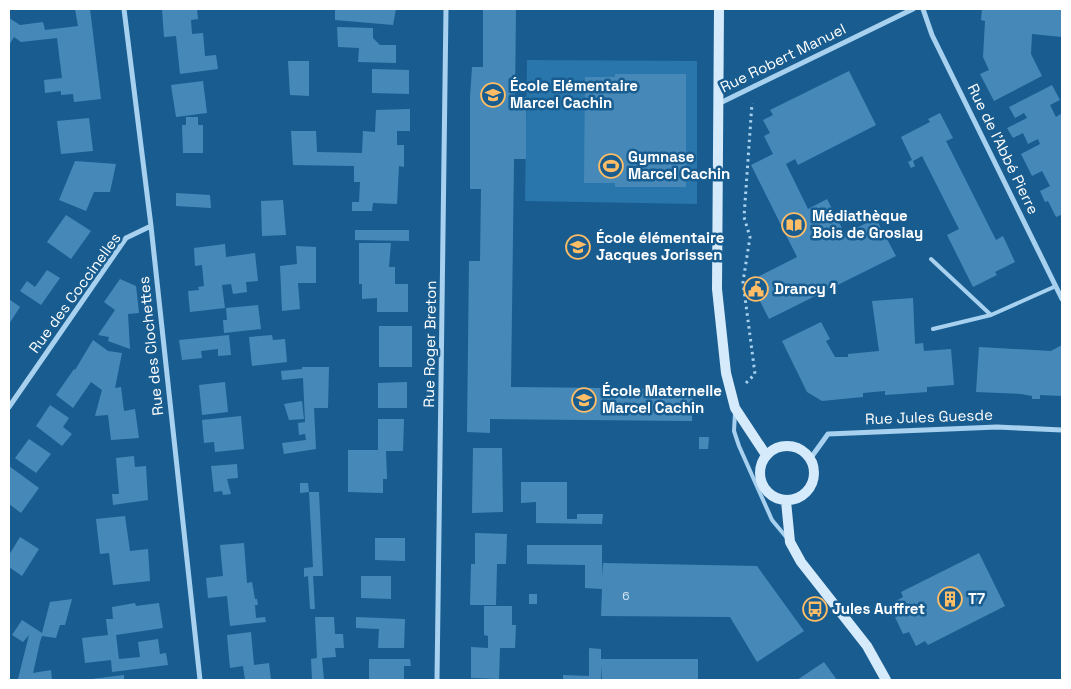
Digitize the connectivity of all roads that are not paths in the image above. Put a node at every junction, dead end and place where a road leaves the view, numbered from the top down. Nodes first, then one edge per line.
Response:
1 (124, 9) edge
2 (446, 9) edge
3 (719, 9) edge
4 (913, 9) edge
5 (924, 9) edge
6 (718, 104) junction
7 (151, 226) junction
8 (931, 259) dead end
9 (1056, 286) junction
10 (1062, 300) edge
11 (991, 315) junction
12 (934, 329) dead end
13 (9, 407) edge
14 (735, 408) junction
15 (1062, 430) edge
16 (766, 455) junction
17 (810, 459) junction
18 (786, 500) junction
19 (790, 542) junction
20 (200, 680) edge
21 (437, 680) edge
22 (886, 680) edge

1 - 7 street, Rue des Clochettes
2 - 21 street, Rue Roger Breton
3 - 6 street
4 - 6 street, Rue Robert Manuel
5 - 9 street, Rue de l'Abbé Pierre
6 - 14 street
7 - 13 street, Rue des Coccinelles
7 - 20 street, Rue des Clochettes
8 - 11 lane
9 - 10 street, Rue de l'Abbé Pierre
9 - 11 lane
11 - 12 lane
14 - 16 street
14 - 19 lane
15 - 17 street, Rue Jules Guesde
16 - 17 street
16 - 18 street
17 - 18 street
18 - 19 street
19 - 22 street

